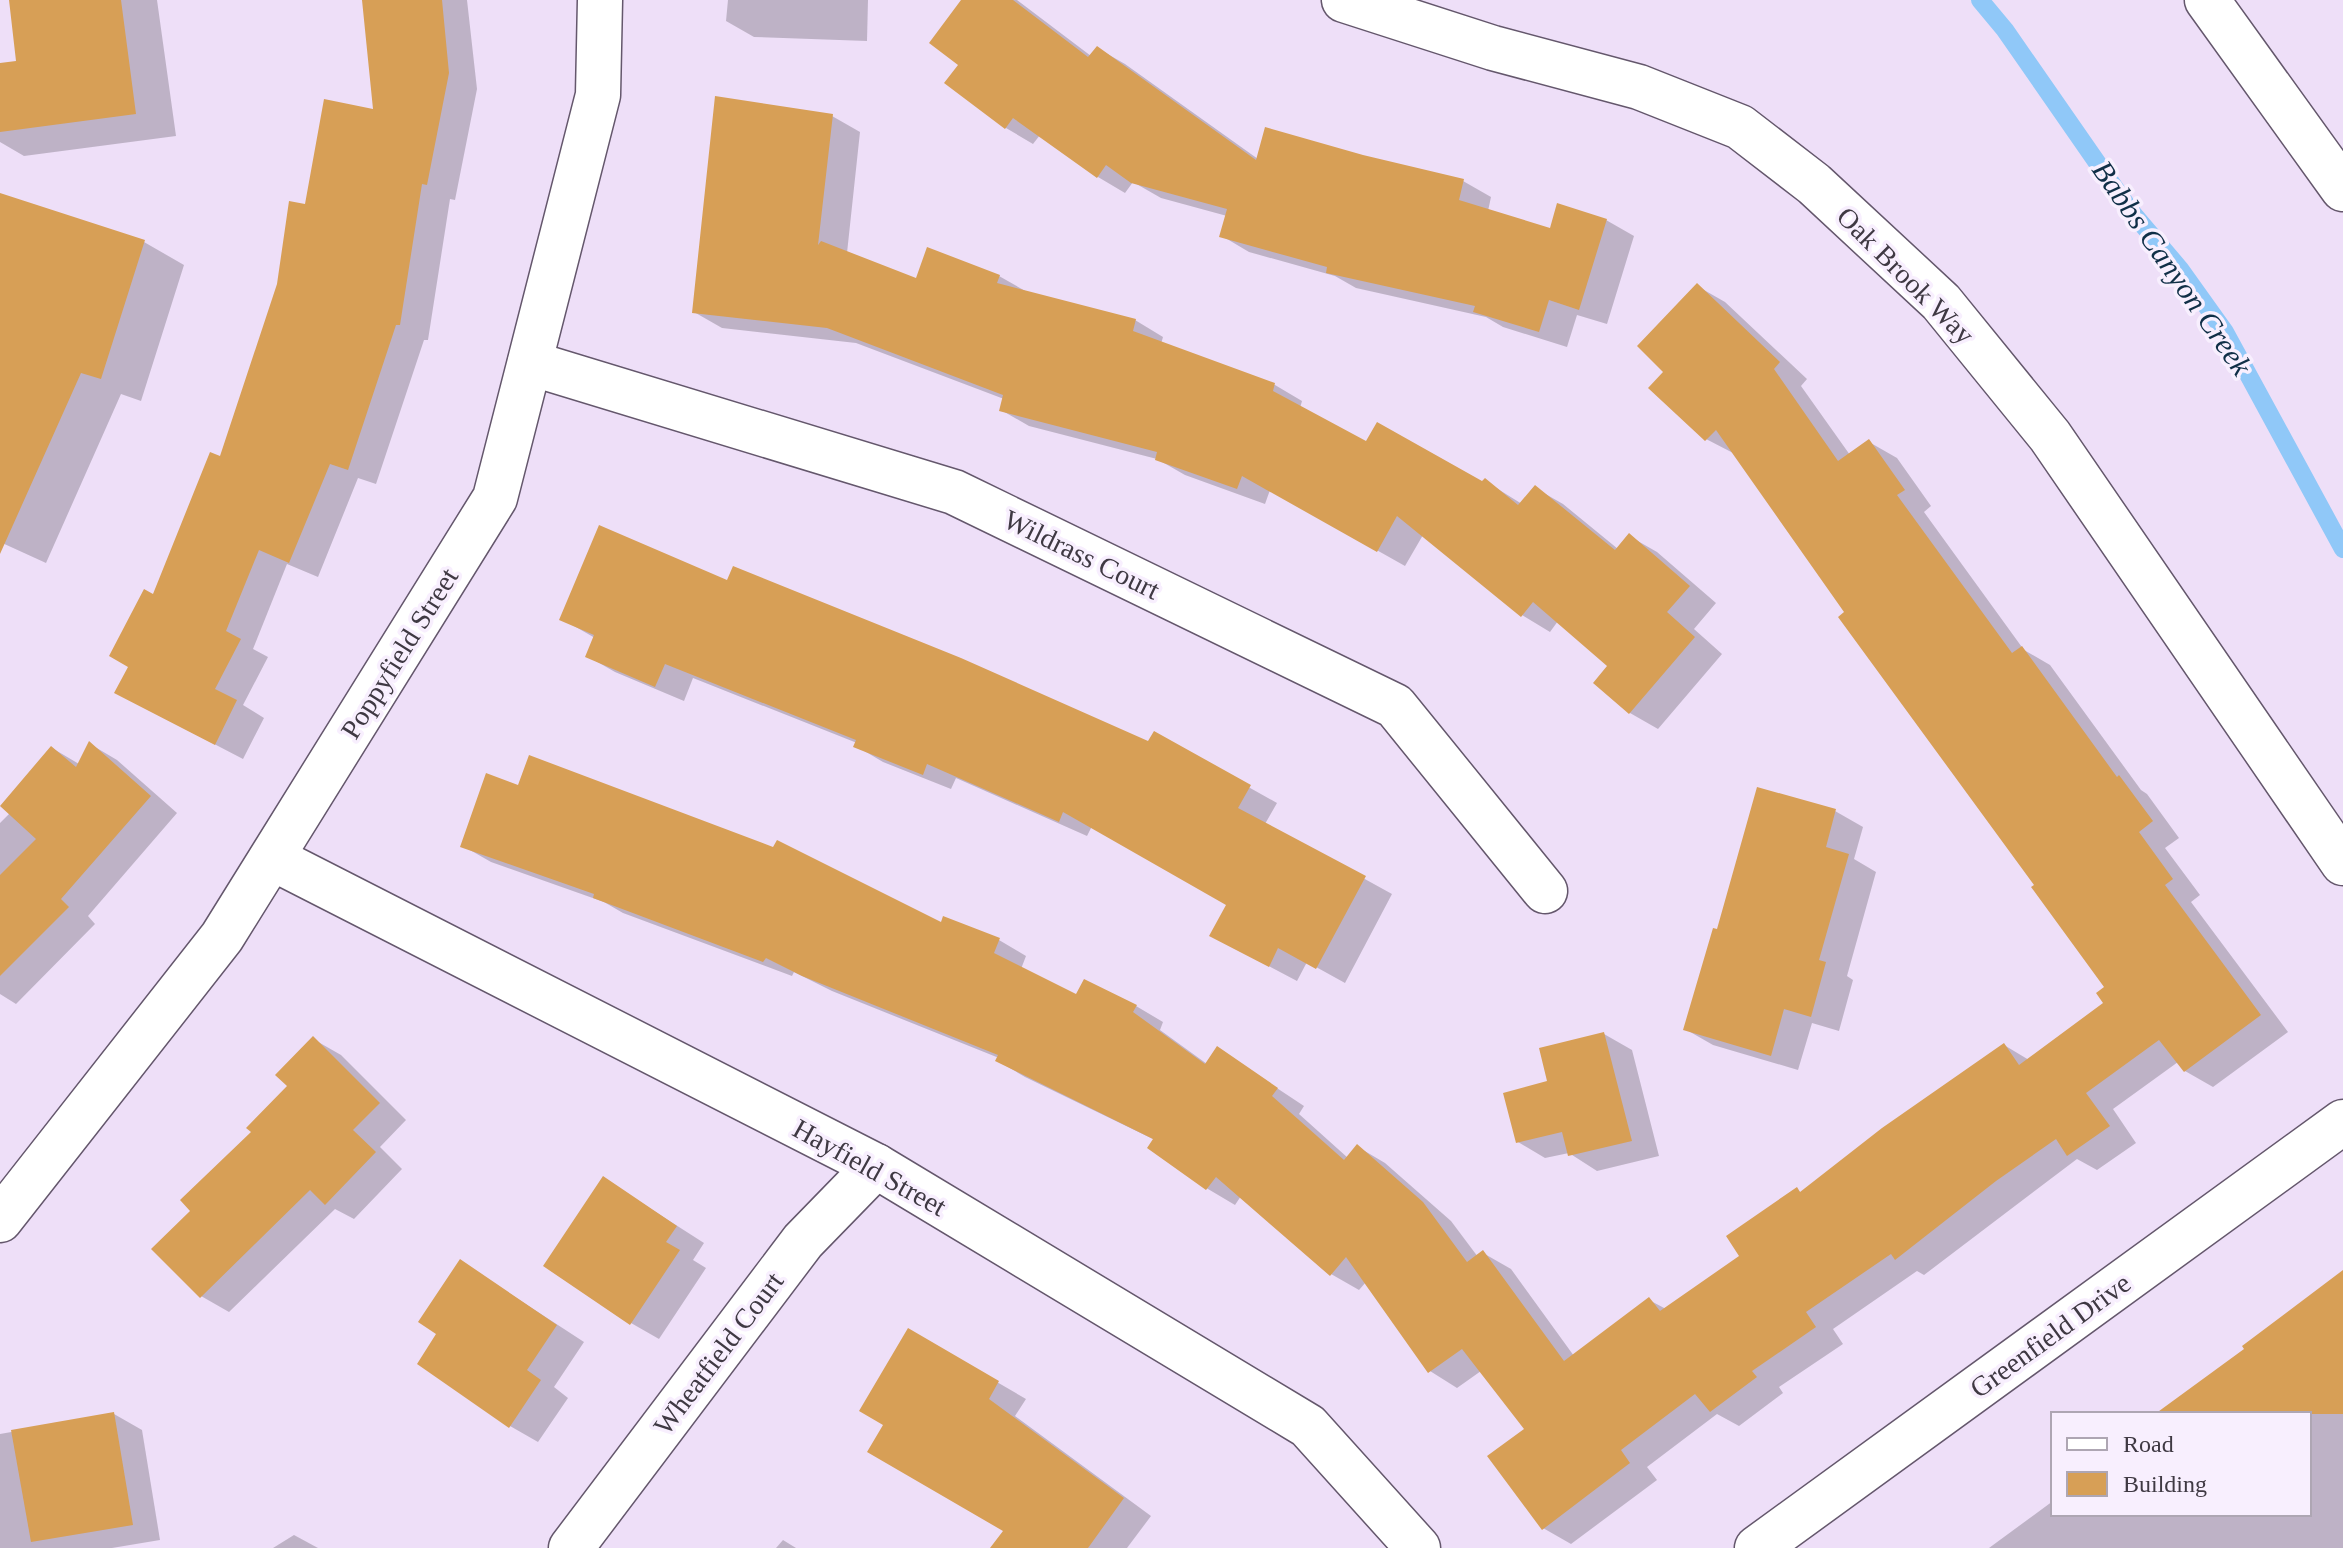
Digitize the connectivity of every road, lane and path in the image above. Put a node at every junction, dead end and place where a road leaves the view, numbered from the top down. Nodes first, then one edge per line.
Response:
1 (600, 0) edge
2 (1344, 0) edge
3 (2207, 0) edge
4 (2343, 189) edge
5 (530, 363) junction
6 (272, 858) junction
7 (2343, 863) edge
8 (1545, 891) dead end
9 (2343, 1122) edge
10 (876, 1166) junction
11 (0, 1220) edge
12 (571, 1548) edge
13 (1418, 1548) edge
14 (1757, 1548) edge

1 - 5 street, Poppyfield Street
2 - 7 street, Oak Brook Way
3 - 4 street
5 - 6 street, Poppyfield Street
5 - 8 street, Wildrass Court
6 - 10 street, Hayfield Street
6 - 11 street, Poppyfield Street
9 - 14 street, Greenfield Drive
10 - 12 street, Wheatfield Court
10 - 13 street, Hayfield Street

